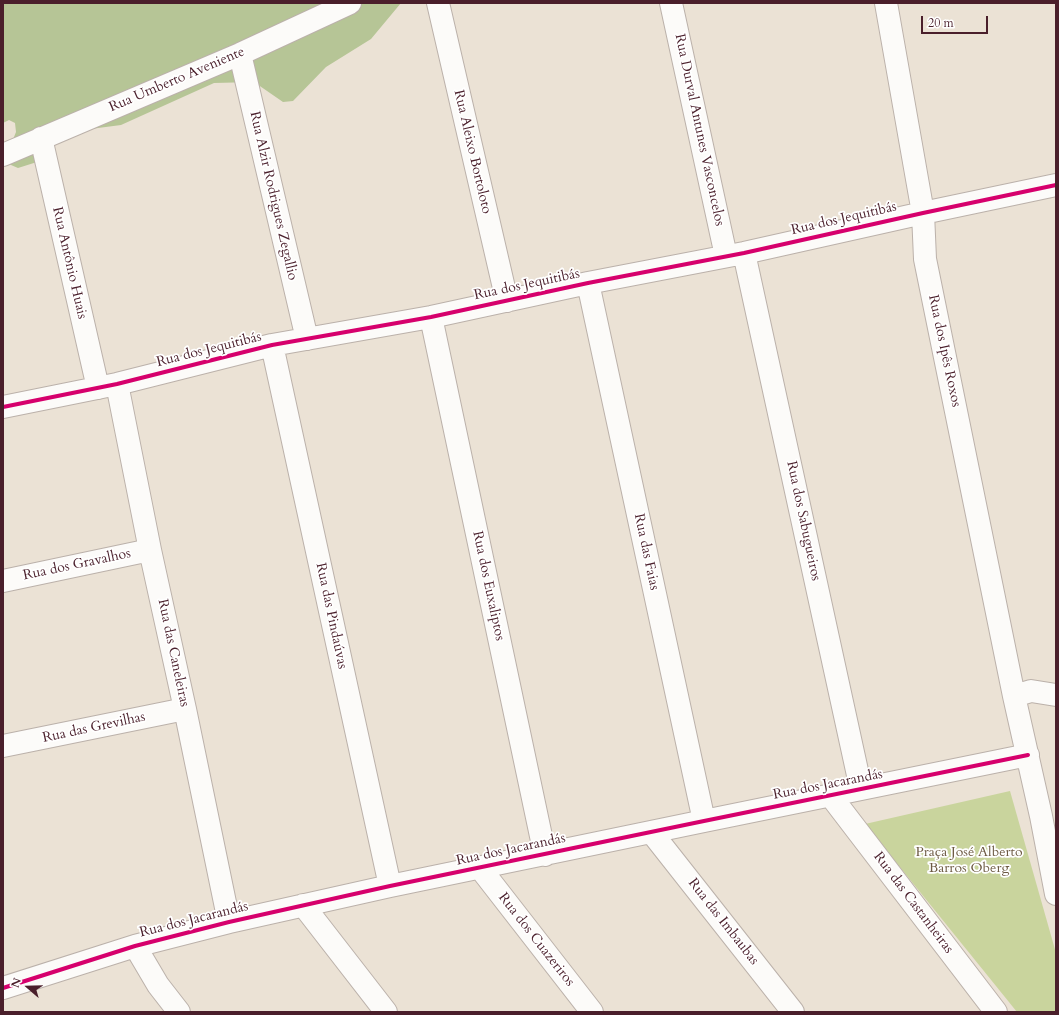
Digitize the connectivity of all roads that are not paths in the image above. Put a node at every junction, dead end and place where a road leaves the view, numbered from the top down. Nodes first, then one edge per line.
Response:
1 (350, 3) edge
2 (438, 3) edge
3 (671, 3) edge
4 (886, 3) edge
5 (240, 54) junction
6 (41, 138) junction
7 (3, 155) edge
8 (1056, 185) edge
9 (923, 213) junction
10 (735, 255) junction
11 (588, 283) junction
12 (507, 301) junction
13 (431, 317) junction
14 (307, 339) junction
15 (272, 345) junction
16 (107, 386) junction
17 (3, 407) edge
18 (150, 550) junction
19 (3, 581) edge
20 (1056, 695) edge
21 (1014, 696) junction
22 (185, 709) junction
23 (3, 746) edge
24 (1028, 756) junction
25 (861, 789) junction
26 (830, 795) junction
27 (1048, 814) edge
28 (704, 821) junction
29 (652, 832) junction
30 (545, 855) junction
31 (480, 868) junction
32 (390, 886) junction
33 (1056, 894) edge
34 (303, 905) junction
35 (229, 922) junction
36 (135, 946) junction
37 (3, 988) edge
38 (180, 1012) edge
39 (386, 1012) edge
40 (592, 1012) edge
41 (794, 1012) edge
42 (996, 1012) edge

1 - 5 street, Rua Umberto Aveniente
2 - 12 street, Rua Aleixo Bortoloto
3 - 10 street, Rua Durval Antunes Vasconcelos
4 - 9 street, Rua dos Ipês Roxos
5 - 6 street, Rua Umberto Aveniente
5 - 14 street, Rua Alzir Rodrigues Zegallio
6 - 7 street, Rua Umberto Aveniente
6 - 16 street, Rua Antônio Huais
8 - 9 street, Rua dos Jequitibás
9 - 10 street, Rua dos Jequitibás
9 - 21 street, Rua dos Ipês Roxos
10 - 11 street, Rua dos Jequitibás
10 - 25 street, Rua dos Sabugueiros
11 - 12 street, Rua dos Jequitibás
11 - 28 street, Rua das Faias
12 - 13 street, Rua dos Jequitibás
13 - 14 street, Rua dos Jequitibás
13 - 30 street, Rua dos Euxaliptos
14 - 15 street, Rua dos Jequitibás
15 - 16 street, Rua dos Jequitibás
15 - 32 street, Rua das Pindaúvas
16 - 17 street, Rua dos Jequitibás
16 - 18 street, Rua das Caneleiras
18 - 19 street, Rua dos Gravalhos
18 - 22 street, Rua das Caneleiras
20 - 21 street
21 - 24 street, Rua dos Ipês Roxos
22 - 23 street, Rua das Grevilhas
22 - 35 street, Rua das Caneleiras
24 - 25 street, Rua dos Jacarandás
24 - 27 street, Rua dos Ipês Roxos
25 - 26 street, Rua dos Jacarandás
26 - 28 street, Rua dos Jacarandás
26 - 42 street, Rua das Castanheiras
27 - 33 street, Rua dos Ipês Roxos
28 - 29 street, Rua dos Jacarandás
29 - 30 street, Rua dos Jacarandás
29 - 41 street, Rua das Imbaubas
30 - 31 street, Rua dos Jacarandás
31 - 32 street, Rua dos Jacarandás
31 - 40 street, Rua dos Cuazeriros
32 - 34 street, Rua dos Jacarandás
34 - 35 street, Rua dos Jacarandás
34 - 39 street
35 - 36 street, Rua dos Jacarandás
36 - 37 street, Rua dos Jacarandás
36 - 38 street

